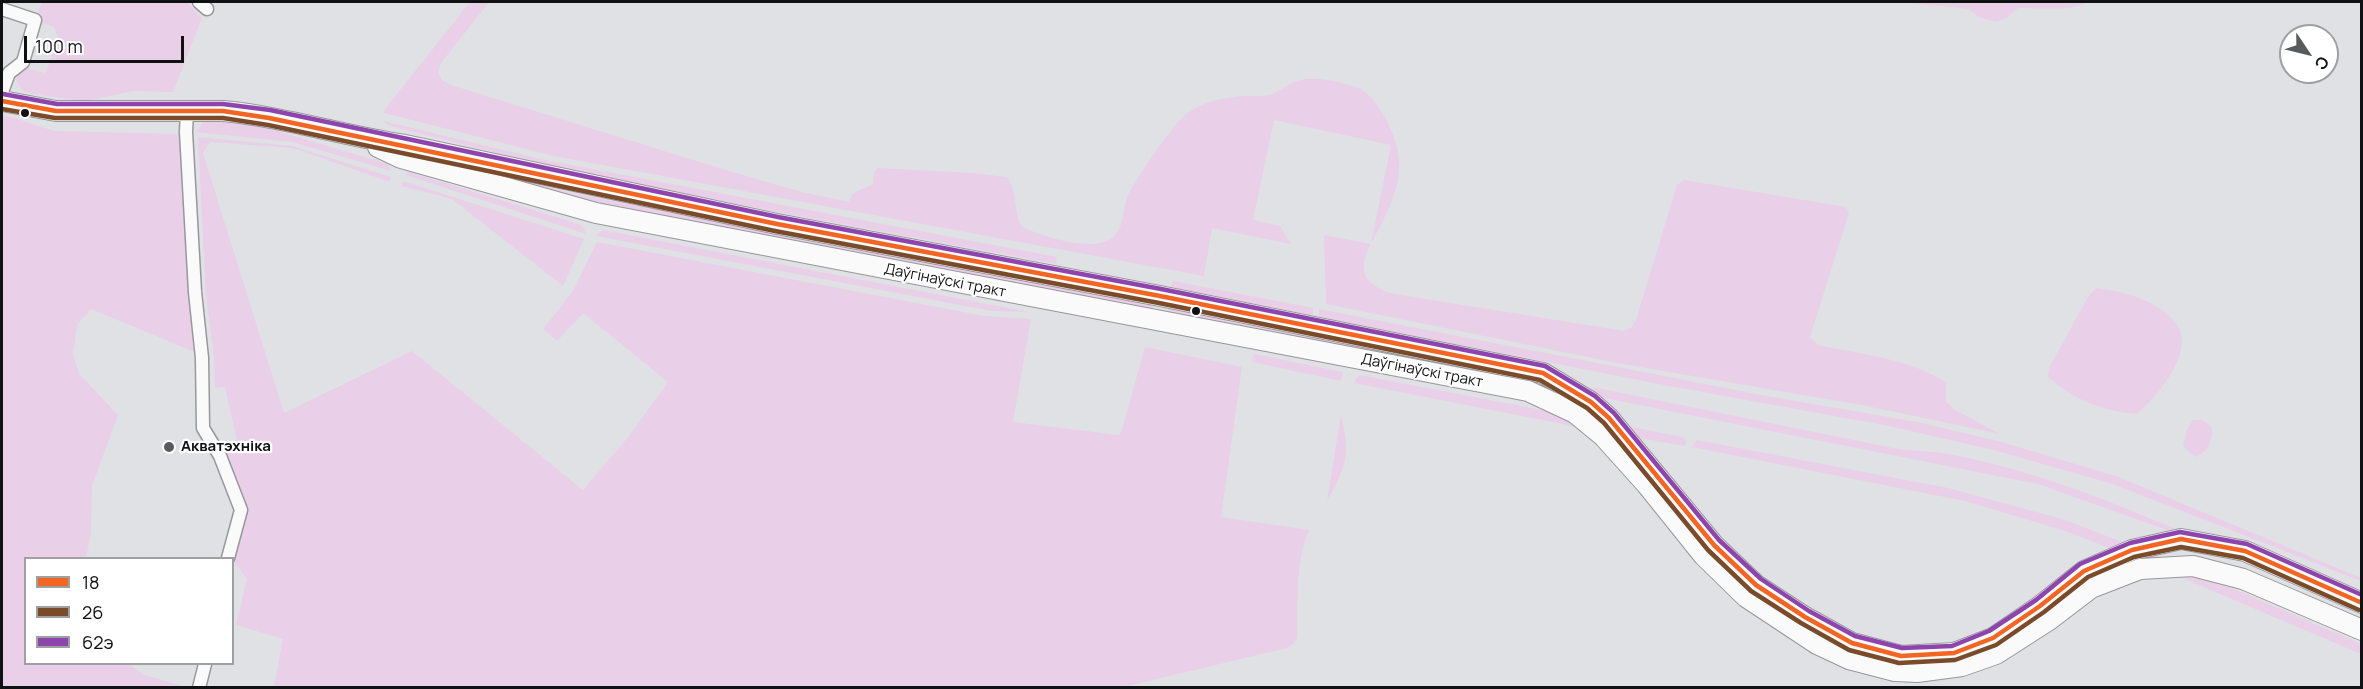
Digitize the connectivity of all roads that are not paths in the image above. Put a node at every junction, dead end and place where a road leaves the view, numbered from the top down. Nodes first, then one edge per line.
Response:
1 (2, 9) edge
2 (2, 92) edge
3 (2, 101) edge
4 (187, 111) junction
5 (365, 139) junction
6 (1458, 355) junction
7 (1455, 376) junction
8 (228, 557) edge
9 (2361, 603) edge
10 (2361, 630) edge
11 (204, 665) edge
12 (199, 687) edge

1 - 2 street
3 - 4 main road, Даўгінаўскі тракт
4 - 5 main road, Даўгінаўскі тракт
4 - 8 street
5 - 6 main road, Даўгінаўскі тракт
5 - 7 main road, Даўгінаўскі тракт
6 - 7 main road
6 - 9 main road, Даўгінаўскі тракт
7 - 10 main road, Даўгінаўскі тракт
11 - 12 street

